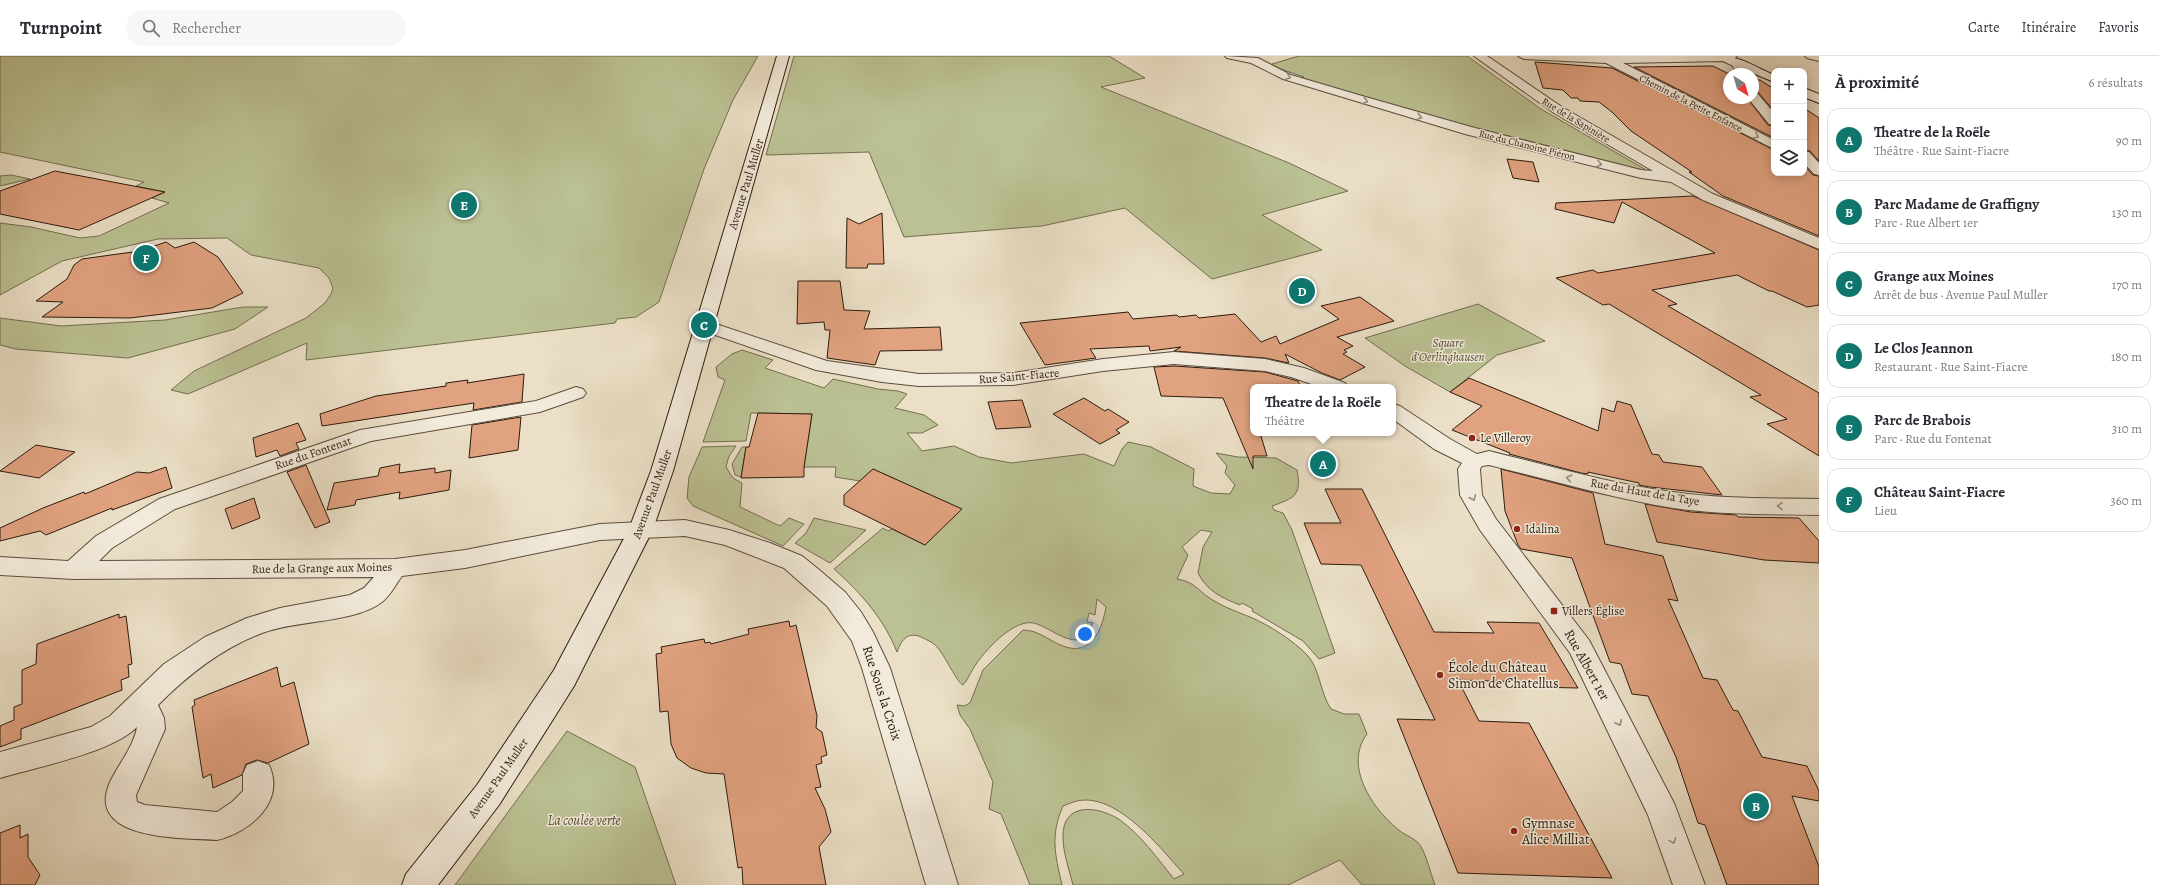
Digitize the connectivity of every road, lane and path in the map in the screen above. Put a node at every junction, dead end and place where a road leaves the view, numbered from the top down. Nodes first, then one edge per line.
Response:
1 (783, 56) edge
2 (1231, 56) edge
3 (1266, 56) edge
4 (1480, 56) edge
5 (1524, 56) edge
6 (1726, 56) edge
7 (1811, 56) edge
8 (1819, 58) edge
9 (1254, 60) junction
10 (1609, 60) junction
11 (1740, 68) edge
12 (1759, 74) edge
13 (1759, 77) edge
14 (1771, 78) edge
15 (1771, 79) edge
16 (1807, 93) edge
17 (1819, 99) edge
18 (1759, 103) edge
19 (1771, 117) edge
20 (1771, 143) edge
21 (1807, 159) edge
22 (1819, 171) edge
23 (1676, 178) junction
24 (1819, 244) edge
25 (704, 324) junction
26 (1330, 384) edge
27 (576, 393) dead end
28 (1396, 412) edge
29 (1474, 461) junction
30 (1819, 507) edge
31 (641, 529) junction
32 (0, 566) edge
33 (395, 568) junction
34 (74, 570) junction
35 (142, 703) junction
36 (0, 765) edge
37 (258, 774) dead end
38 (418, 885) edge
39 (942, 885) edge
40 (1689, 885) edge

1 - 25 street, Avenue Paul Muller
2 - 9 street, Rue du Chanoine Piéron
3 - 9 street
4 - 23 street, Rue de la Sapinière
5 - 10 street
6 - 10 street
6 - 11 street
7 - 8 street
9 -> 23 street, Rue du Chanoine Piéron
10 -> 20 street, Chemin de la Petite Enfance
12 - 14 street
13 - 15 street
16 - 17 street
18 - 19 street
21 - 22 street
23 - 24 street, Rue du Chanoine Piéron
25 - 26 street, Rue Saint-Fiacre
25 - 31 street, Avenue Paul Muller
27 - 34 street, Rue du Fontenat
28 - 29 street
30 -> 29 street, Rue du Haut de la Taye
29 -> 40 street, Rue Albert 1er
31 - 33 street, Rue de la Grange aux Moines
31 - 38 street, Avenue Paul Muller
31 - 39 street, Rue Sous la Croix
32 - 34 street, Rue de la Grange aux Moines
33 - 34 street, Rue de la Grange aux Moines
33 - 35 street
35 - 36 street
35 - 37 street

